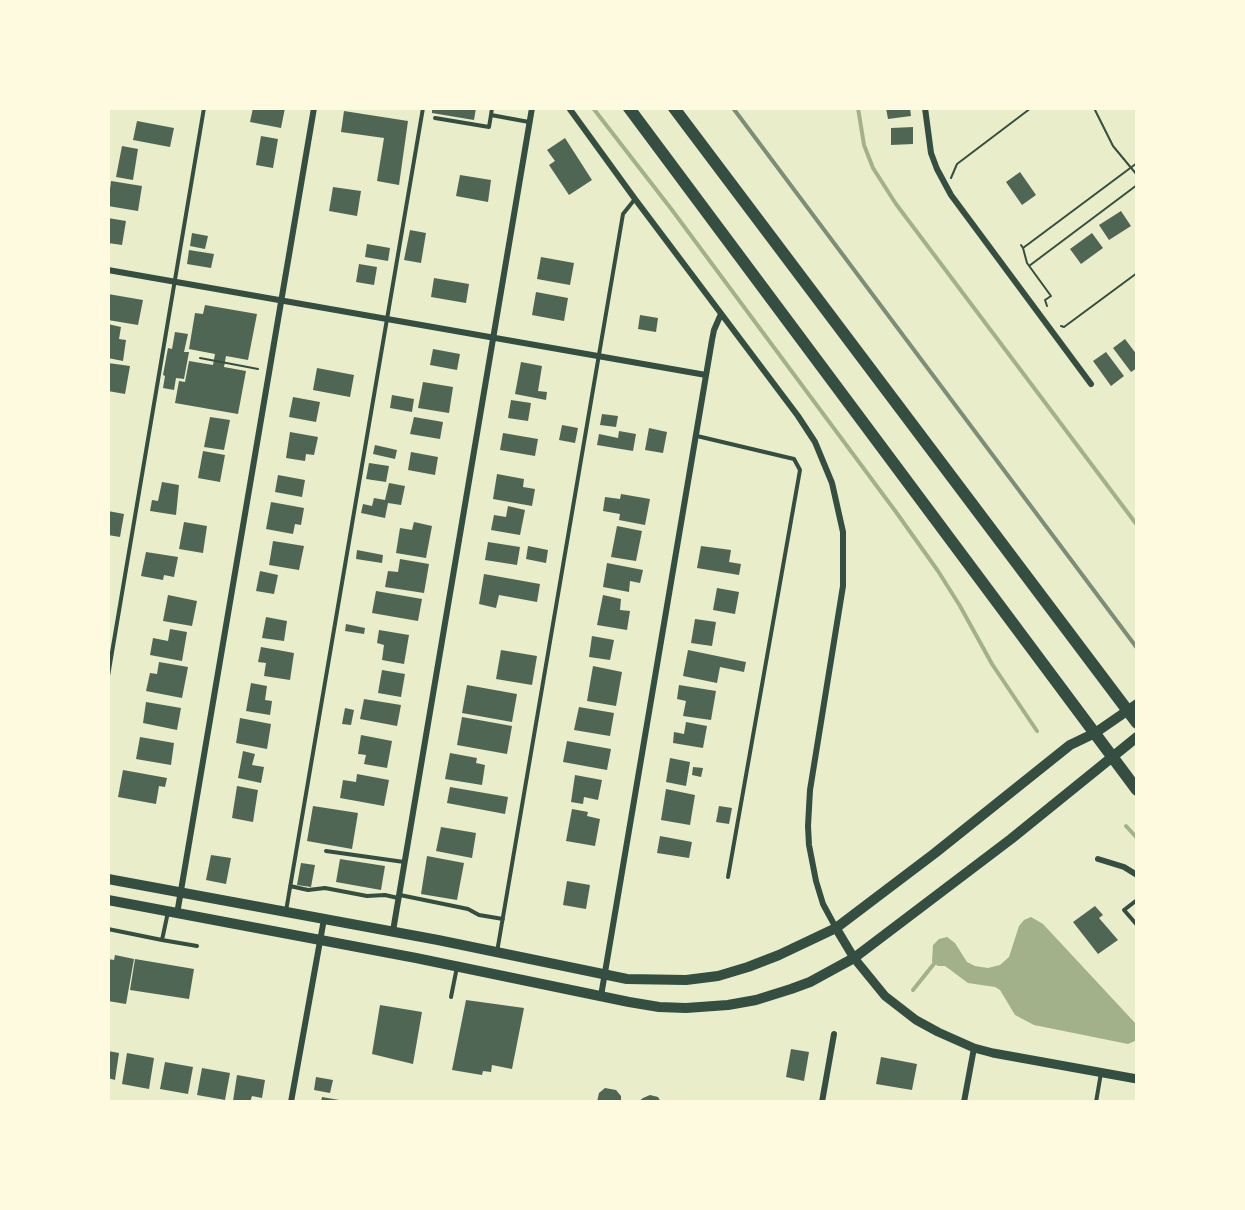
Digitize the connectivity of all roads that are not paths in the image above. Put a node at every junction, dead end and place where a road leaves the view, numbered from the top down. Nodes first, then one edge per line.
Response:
1 (204, 108) edge
2 (314, 108) edge
3 (423, 108) edge
4 (492, 108) edge
5 (532, 108) edge
6 (569, 108) edge
7 (629, 108) edge
8 (674, 108) edge
9 (925, 108) edge
10 (491, 115) junction
11 (435, 118) dead end
12 (530, 123) junction
13 (635, 199) junction
14 (108, 270) edge
15 (175, 282) junction
16 (282, 300) junction
17 (721, 314) junction
18 (386, 319) junction
19 (494, 337) junction
20 (599, 356) junction
21 (706, 375) junction
22 (1091, 384) dead end
23 (696, 436) junction
24 (108, 676) edge
25 (1132, 708) edge
26 (1137, 723) edge
27 (1095, 733) junction
28 (1137, 737) edge
29 (1112, 756) junction
30 (1137, 790) edge
31 (326, 851) dead end
32 (1098, 859) dead end
33 (405, 862) junction
34 (1137, 874) edge
35 (728, 877) dead end
36 (108, 879) edge
37 (290, 886) junction
38 (181, 892) junction
39 (399, 897) junction
40 (108, 900) edge
41 (1137, 900) edge
42 (286, 911) junction
43 (173, 913) junction
44 (324, 919) junction
45 (503, 919) junction
46 (1137, 925) edge
47 (836, 928) junction
48 (108, 929) edge
49 (393, 931) junction
50 (162, 940) junction
51 (320, 940) junction
52 (197, 946) dead end
53 (497, 952) junction
54 (854, 958) junction
55 (457, 966) junction
56 (605, 975) junction
57 (601, 996) junction
58 (450, 997) dead end
59 (834, 1034) dead end
60 (974, 1048) junction
61 (1101, 1072) junction
62 (1137, 1079) edge
63 (291, 1102) edge
64 (822, 1102) edge
65 (964, 1102) edge
66 (1096, 1102) edge

1 - 15 lane
2 - 16 street
3 - 18 lane
4 - 10 lane
5 - 12 street
6 - 13 street
7 - 27 highway
8 - 25 highway
9 - 22 street
10 - 11 lane
10 - 12 lane
12 - 19 street
13 - 17 street
13 - 20 lane
14 - 15 street
15 - 16 street
15 - 24 lane
16 - 18 street
16 - 38 street
17 - 21 street
17 - 47 street
18 - 19 street
18 - 37 lane
19 - 20 street
19 - 33 street
20 - 21 street
20 - 45 lane
21 - 23 street
23 - 35 lane
23 - 56 street
25 - 26 highway
25 - 27 main road
27 - 29 highway
27 - 47 main road
28 - 29 main road
29 - 30 highway
29 - 54 main road
31 - 33 lane
32 - 34 street
33 - 39 street
36 - 38 main road
37 - 39 lane
37 - 42 lane
38 - 42 main road
38 - 43 street
39 - 45 lane
39 - 49 street
40 - 43 main road
41 - 46 lane
42 - 44 main road
43 - 50 lane
43 - 51 main road
44 - 49 main road
44 - 51 street
45 - 53 lane
47 - 54 street
47 - 56 main road
48 - 50 lane
49 - 53 main road
50 - 52 lane
51 - 55 main road
51 - 63 street
53 - 56 main road
54 - 57 main road
54 - 60 street
55 - 57 main road
55 - 58 lane
56 - 57 street
59 - 64 street
60 - 61 street
60 - 65 street
61 - 62 street
61 - 66 lane

